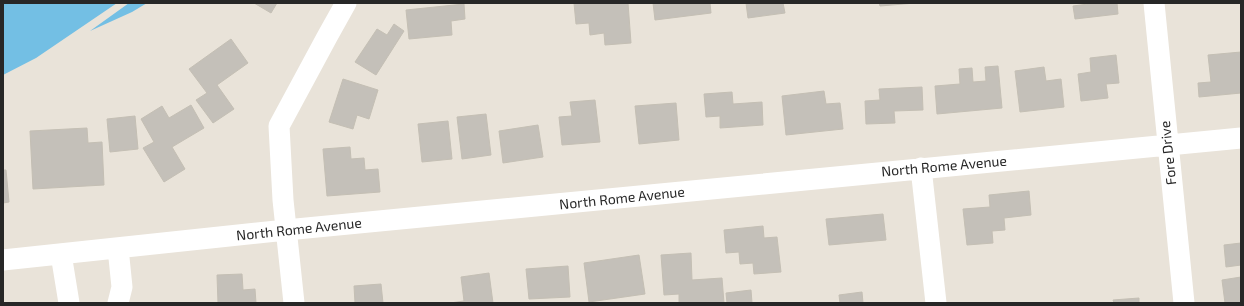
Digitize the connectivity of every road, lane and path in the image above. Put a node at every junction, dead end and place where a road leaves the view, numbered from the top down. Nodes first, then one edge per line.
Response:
1 (346, 3) edge
2 (1154, 3) edge
3 (1241, 138) edge
4 (1168, 146) junction
5 (921, 168) junction
6 (286, 230) junction
7 (118, 248) junction
8 (61, 254) junction
9 (3, 260) edge
10 (69, 303) edge
11 (118, 303) edge
12 (294, 303) edge
13 (936, 303) edge
14 (1184, 303) edge

1 - 6 street
2 - 4 street, Fore Drive
3 - 4 street, North Rome Avenue
4 - 5 street, North Rome Avenue
4 - 14 street, Fore Drive
5 - 6 street, North Rome Avenue
5 - 13 street
6 - 7 street, North Rome Avenue
6 - 12 street
7 - 8 street, North Rome Avenue
7 - 11 street
8 - 9 street, North Rome Avenue
8 - 10 street

